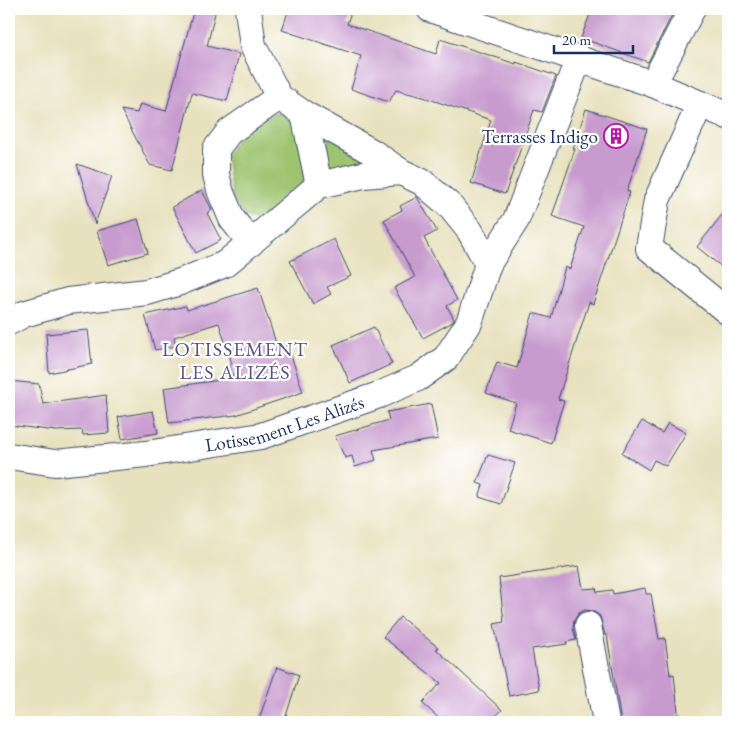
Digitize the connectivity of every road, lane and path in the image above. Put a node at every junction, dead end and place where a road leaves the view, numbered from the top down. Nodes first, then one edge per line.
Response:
1 (248, 9) edge
2 (430, 9) edge
3 (692, 9) edge
4 (579, 58) junction
5 (653, 84) junction
6 (279, 97) junction
7 (700, 104) junction
8 (304, 114) junction
9 (728, 116) edge
10 (401, 172) junction
11 (319, 185) junction
12 (251, 243) junction
13 (488, 264) junction
14 (728, 312) edge
15 (9, 322) edge
16 (9, 456) edge
17 (588, 625) dead end
18 (606, 722) edge

1 - 6 street
2 - 4 street
3 - 5 street
4 - 5 street
4 - 13 street, Lotissement Les Alizés
5 - 7 street
6 - 8 street
6 - 12 street
7 - 9 street
7 - 14 street
8 - 10 street
8 - 11 street
10 - 11 street
10 - 13 street
11 - 12 street
12 - 15 street
13 - 16 street, Lotissement Les Alizés
17 - 18 street

